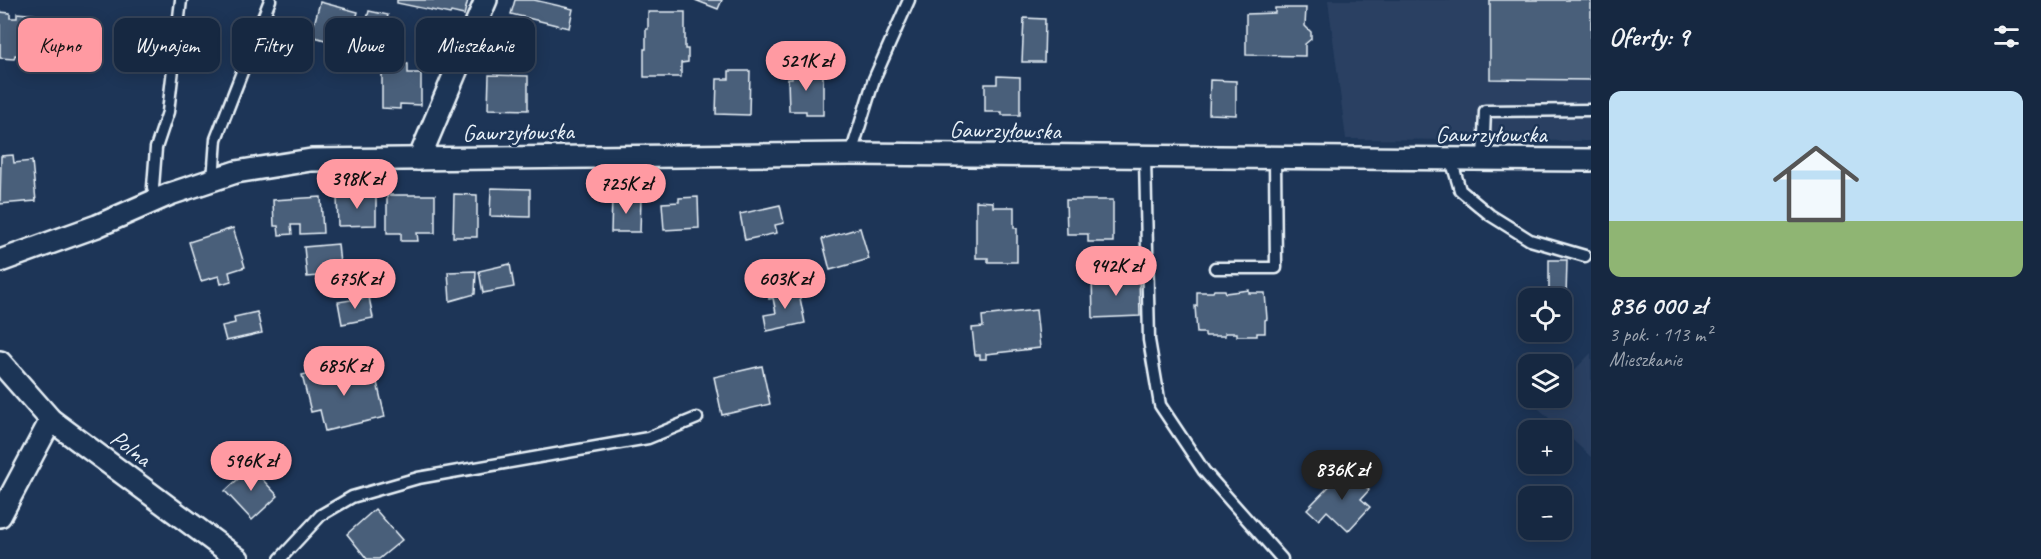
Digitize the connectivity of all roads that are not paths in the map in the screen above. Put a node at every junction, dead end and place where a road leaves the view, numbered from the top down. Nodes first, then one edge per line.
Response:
1 (181, 0) edge
2 (270, 0) edge
3 (486, 0) edge
4 (909, 0) edge
5 (1591, 110) edge
6 (851, 154) junction
7 (1145, 157) junction
8 (1275, 158) junction
9 (418, 159) junction
10 (1451, 159) junction
11 (1483, 159) junction
12 (1591, 160) edge
13 (213, 180) junction
14 (156, 200) junction
15 (1585, 256) dead end
16 (0, 261) edge
17 (1215, 268) dead end
18 (0, 362) edge
19 (697, 418) dead end
20 (51, 420) junction
21 (0, 516) edge
22 (238, 559) edge
23 (280, 559) edge
24 (1282, 559) edge

1 - 14 lane
2 - 13 lane
3 - 9 street, Gawrzyłowska
4 - 6 lane
5 - 11 lane
6 - 7 street, Gawrzyłowska
6 - 9 street, Gawrzyłowska
7 - 8 street, Gawrzyłowska
7 - 24 lane
8 - 10 street, Gawrzyłowska
8 - 17 lane
9 - 13 street, Gawrzyłowska
10 - 11 street, Gawrzyłowska
10 - 15 lane
11 - 12 street, Gawrzyłowska
13 - 14 street, Gawrzyłowska
14 - 16 street, Gawrzyłowska
18 - 20 street, Polna
19 - 23 lane
20 - 21 street
20 - 22 street, Polna

